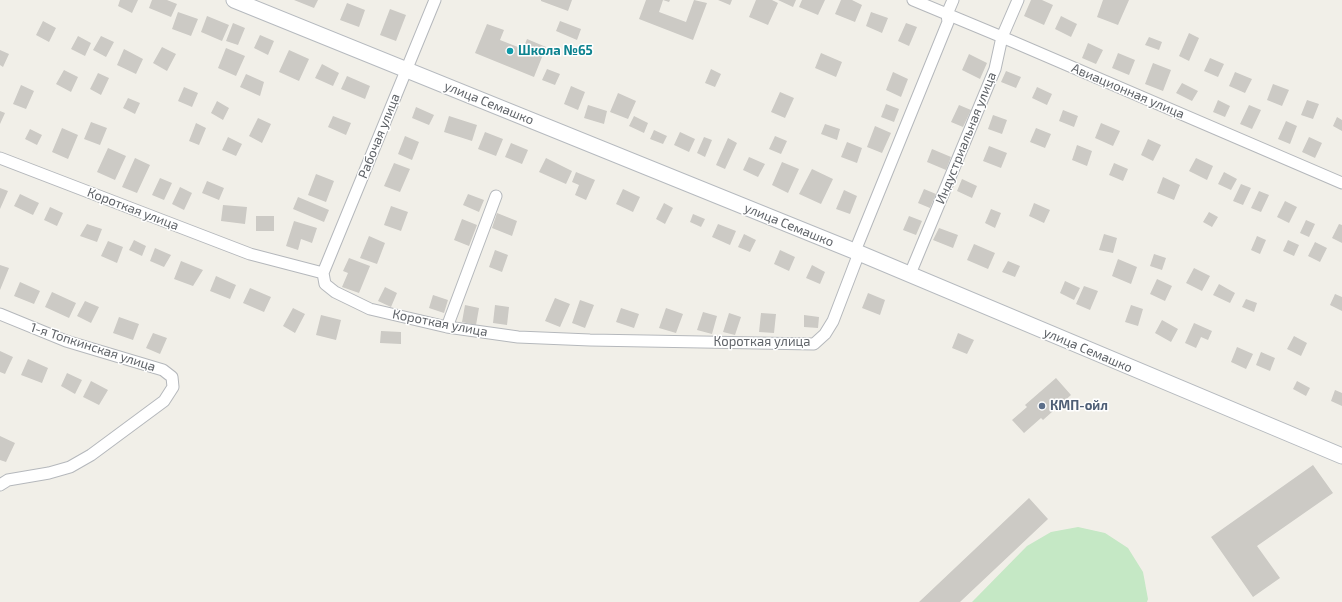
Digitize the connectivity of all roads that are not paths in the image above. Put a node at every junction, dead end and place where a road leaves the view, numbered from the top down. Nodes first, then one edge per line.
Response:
1 (234, 0) edge
2 (435, 0) edge
3 (913, 0) edge
4 (953, 0) edge
5 (1018, 0) edge
6 (947, 14) junction
7 (1002, 37) junction
8 (406, 69) junction
9 (0, 158) edge
10 (1342, 183) edge
11 (496, 196) dead end
12 (857, 252) junction
13 (324, 273) junction
14 (910, 274) junction
15 (0, 314) edge
16 (447, 327) junction
17 (1342, 456) edge
18 (2, 480) edge

1 - 8 main road, улица Семашко
2 - 8 street, Рабочая улица
3 - 6 street, Авиационная улица
4 - 6 street
5 - 7 street, Индустриальная улица
6 - 7 street, Авиационная улица
6 - 12 street
7 - 10 street, Авиационная улица
7 - 14 street, Индустриальная улица
8 - 12 main road, улица Семашко
8 - 13 street, Рабочая улица
9 - 13 street, Короткая улица
11 - 16 street
12 - 14 main road, улица Семашко
12 - 16 street, Короткая улица
13 - 16 street, Короткая улица
14 - 17 main road, улица Семашко
15 - 18 street, 1-я Топкинская улица

